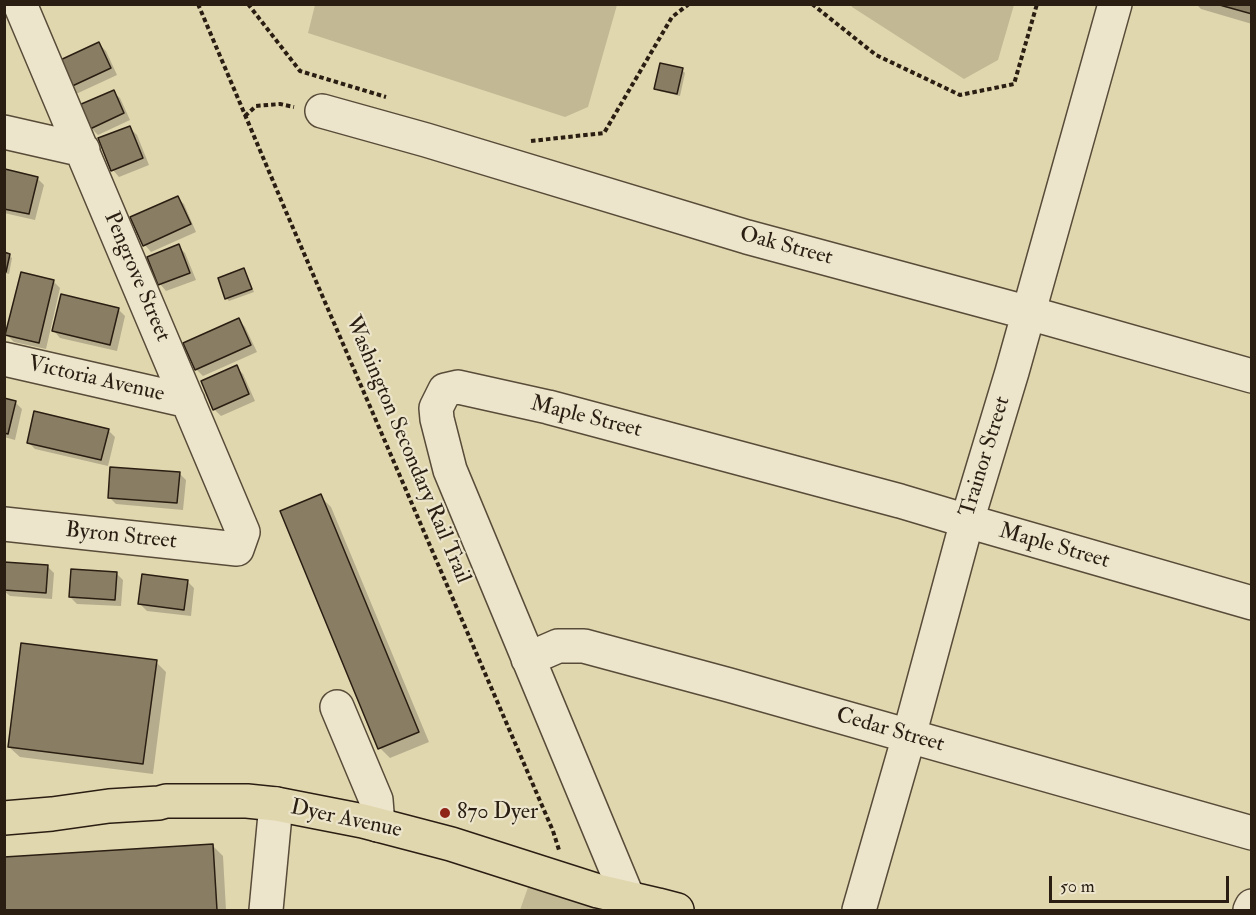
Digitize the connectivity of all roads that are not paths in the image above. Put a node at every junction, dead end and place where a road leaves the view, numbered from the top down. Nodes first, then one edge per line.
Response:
1 (20, 4) edge
2 (1115, 4) edge
3 (321, 111) road end
4 (4, 132) edge
5 (83, 150) junction
6 (1029, 313) junction
7 (4, 359) edge
8 (1251, 376) edge
9 (188, 401) junction
10 (967, 521) junction
11 (4, 524) edge
12 (237, 549) joint
13 (1251, 603) edge
14 (528, 659) junction
15 (338, 707) dead end
16 (909, 736) junction
17 (276, 804) junction
18 (4, 818) edge
19 (378, 825) junction
20 (1251, 833) edge
21 (628, 898) junction
22 (1251, 906) edge
23 (266, 910) edge
24 (677, 910) edge
25 (859, 910) edge
26 (1250, 910) edge

1 - 5 street, Pengrove Street
2 - 6 street, Trainor Street
3 - 6 street, Oak Street
4 - 5 street
5 - 9 street, Pengrove Street
6 - 8 street, Oak Street
6 - 10 street, Trainor Street
7 - 9 street, Victoria Avenue
9 - 12 street, Pengrove Street
10 - 13 street, Maple Street
10 - 14 street, Maple Street
10 - 16 street, Trainor Street
11 - 12 street, Byron Street
14 - 16 street, Cedar Street
14 - 21 street, Maple Street
15 - 19 street
16 - 20 street, Cedar Street
16 - 25 street, Trainor Street
17 - 18 main road, Dyer Avenue
17 - 19 main road, Dyer Avenue
17 - 23 street
19 - 21 main road, Dyer Avenue
21 - 24 main road, Dyer Avenue
22 - 26 street

